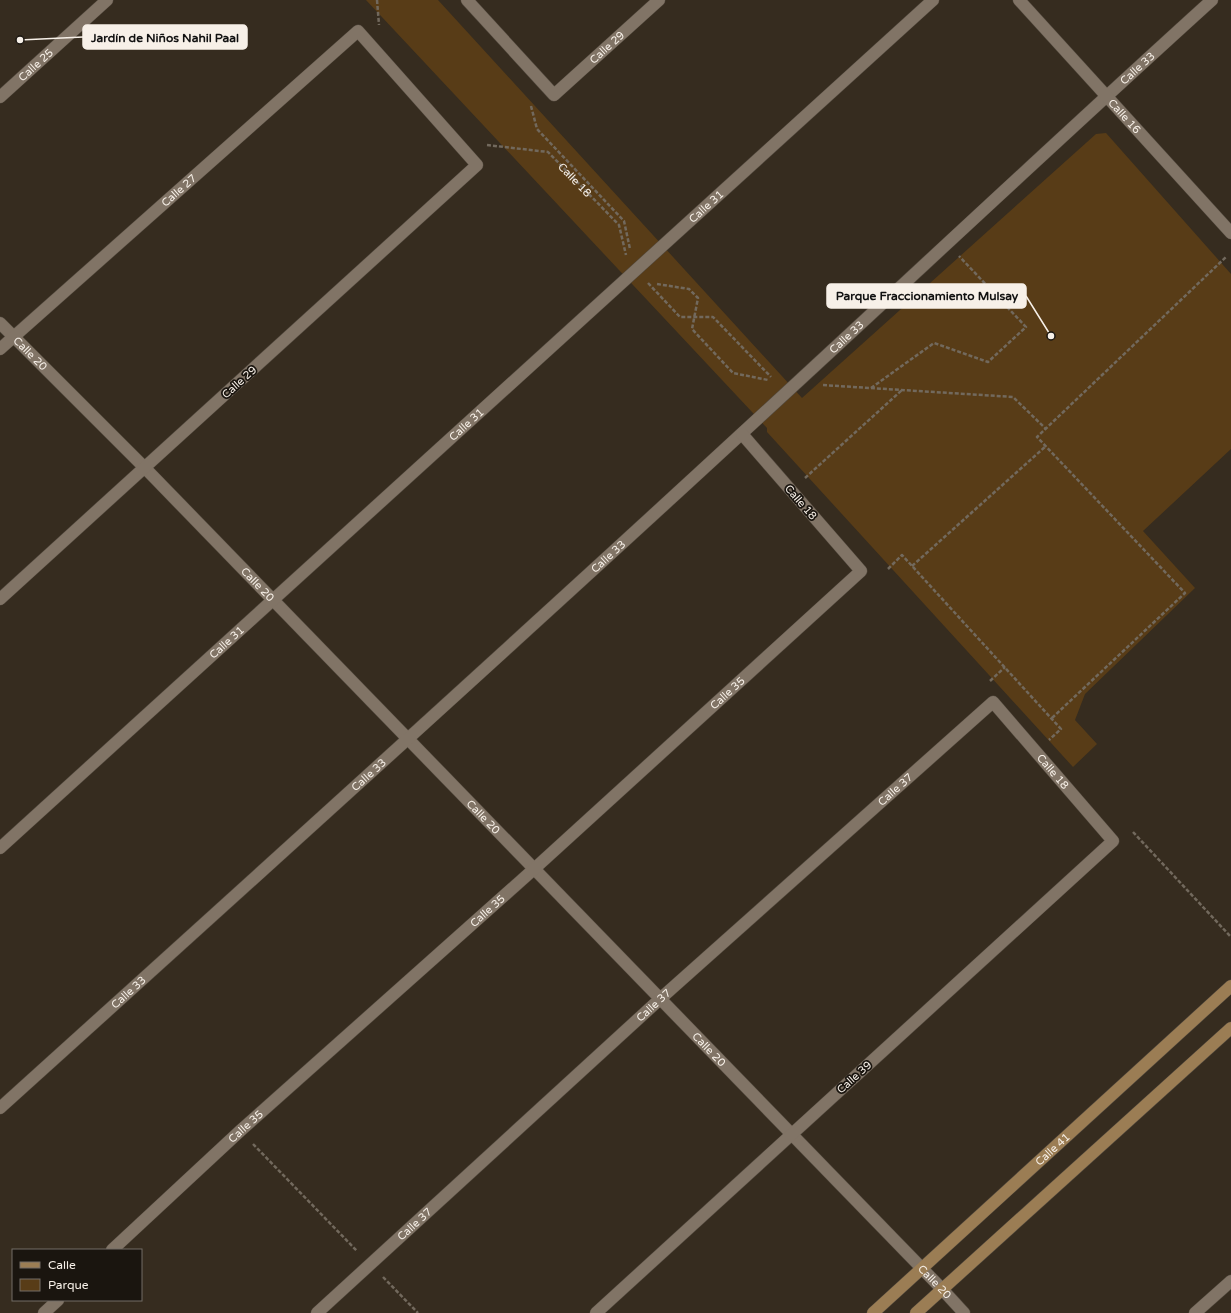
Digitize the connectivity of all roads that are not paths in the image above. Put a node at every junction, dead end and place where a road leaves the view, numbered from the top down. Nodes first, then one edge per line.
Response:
1 (107, 0) edge
2 (467, 0) edge
3 (658, 0) edge
4 (933, 0) edge
5 (1019, 0) edge
6 (1212, 0) edge
7 (358, 31) joint
8 (1106, 96) junction
9 (0, 97) edge
10 (1231, 233) edge
11 (0, 323) edge
12 (13, 337) junction
13 (0, 349) edge
14 (742, 434) junction
15 (144, 467) junction
16 (861, 571) joint
17 (0, 599) edge
18 (273, 600) junction
19 (993, 702) joint
20 (408, 739) junction
21 (1113, 841) joint
22 (0, 848) edge
23 (534, 869) junction
24 (1231, 986) edge
25 (660, 999) junction
26 (1231, 1028) edge
27 (0, 1108) edge
28 (791, 1135) junction
29 (113, 1249) edge
30 (922, 1269) junction
31 (1231, 1281) edge
32 (942, 1289) junction
33 (57, 1301) edge
34 (44, 1313) edge
35 (317, 1313) edge
36 (596, 1313) edge
37 (873, 1313) edge
38 (916, 1313) edge
39 (964, 1313) edge
40 (1195, 1313) edge

1 - 9 street, Calle 25
2 - 3 street, Calle 29
4 - 18 street, Calle 31
5 - 8 street, Calle 16
6 - 8 street, Calle 33
7 - 12 street, Calle 27
7 - 15 street, Calle 29
8 - 10 street, Calle 16
8 - 14 street, Calle 33
11 - 12 street, Calle 20
12 - 13 street, Calle 27
12 - 15 street, Calle 20
14 - 16 street, Calle 18
14 - 20 street, Calle 33
15 - 17 street, Calle 29
15 - 18 street, Calle 20
16 - 23 street, Calle 35
18 - 20 street, Calle 20
18 - 22 street, Calle 31
19 - 21 street, Calle 18
19 - 25 street, Calle 37
20 - 23 street, Calle 20
20 - 27 street, Calle 33
21 - 28 street, Calle 39
23 - 25 street, Calle 20
23 - 29 street, Calle 35
24 - 30 main road, Calle 41
25 - 28 street, Calle 20
25 - 35 street, Calle 37
26 - 32 main road
28 - 30 street, Calle 20
28 - 36 street, Calle 39
30 - 32 street, Calle 20
30 - 37 main road, Calle 41
31 - 40 street
32 - 38 main road
32 - 39 street, Calle 20
33 - 34 street

